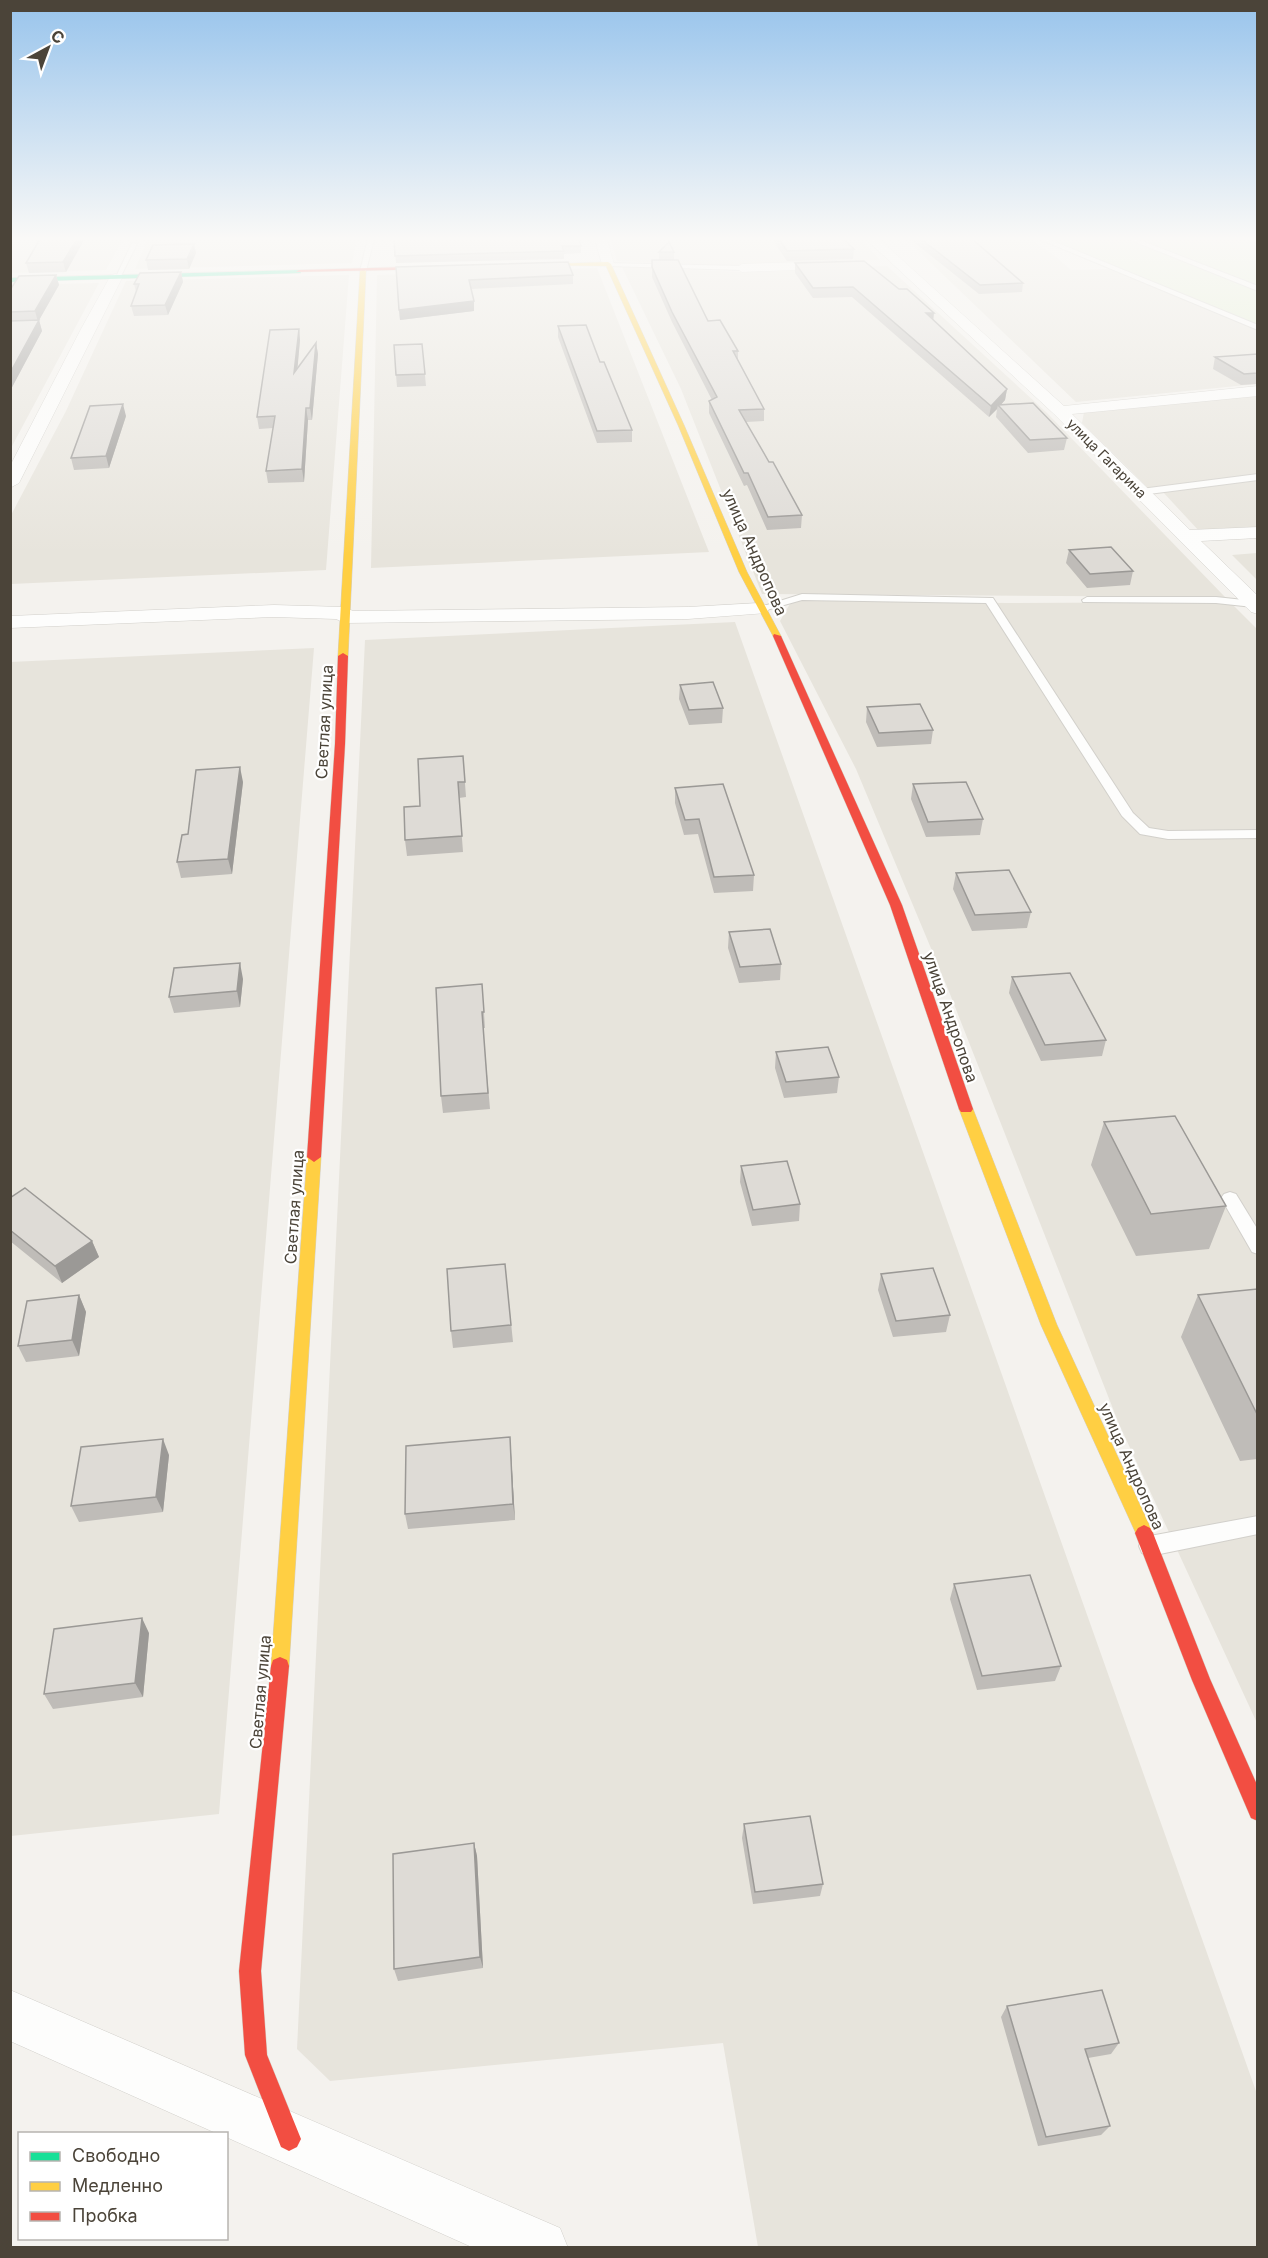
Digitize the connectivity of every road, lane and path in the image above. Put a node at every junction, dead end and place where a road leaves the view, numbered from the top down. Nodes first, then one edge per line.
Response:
1 (79, 344) edge
2 (359, 344) edge
3 (642, 344) edge
4 (987, 344) edge
5 (1257, 391) edge
6 (1060, 411) junction
7 (1257, 477) edge
8 (10, 483) edge
9 (1141, 492) junction
10 (1257, 532) edge
11 (1184, 536) junction
12 (1087, 600) dead end
13 (1255, 606) edge
14 (759, 609) junction
15 (345, 615) junction
16 (10, 622) edge
17 (1257, 834) edge
18 (1230, 1198) dead end
19 (1257, 1247) edge
20 (1257, 1525) edge
21 (1150, 1546) junction
22 (1257, 1811) edge
23 (10, 2015) edge
24 (289, 2139) junction
25 (540, 2247) edge

1 - 8 street
2 - 15 street, Светлая улица
3 - 14 street, улица Андропова
4 - 6 street, улица Гагарина
5 - 6 street
6 - 9 street, улица Гагарина
7 - 9 lane
9 - 11 street, улица Гагарина
10 - 11 street
11 - 13 street, улица Гагарина
12 - 13 lane
14 - 15 street
14 - 17 lane
14 - 21 street, улица Андропова
15 - 16 street
15 - 24 street, Светлая улица
18 - 19 lane
20 - 21 lane
21 - 22 street, улица Андропова
23 - 24 street
24 - 25 street

